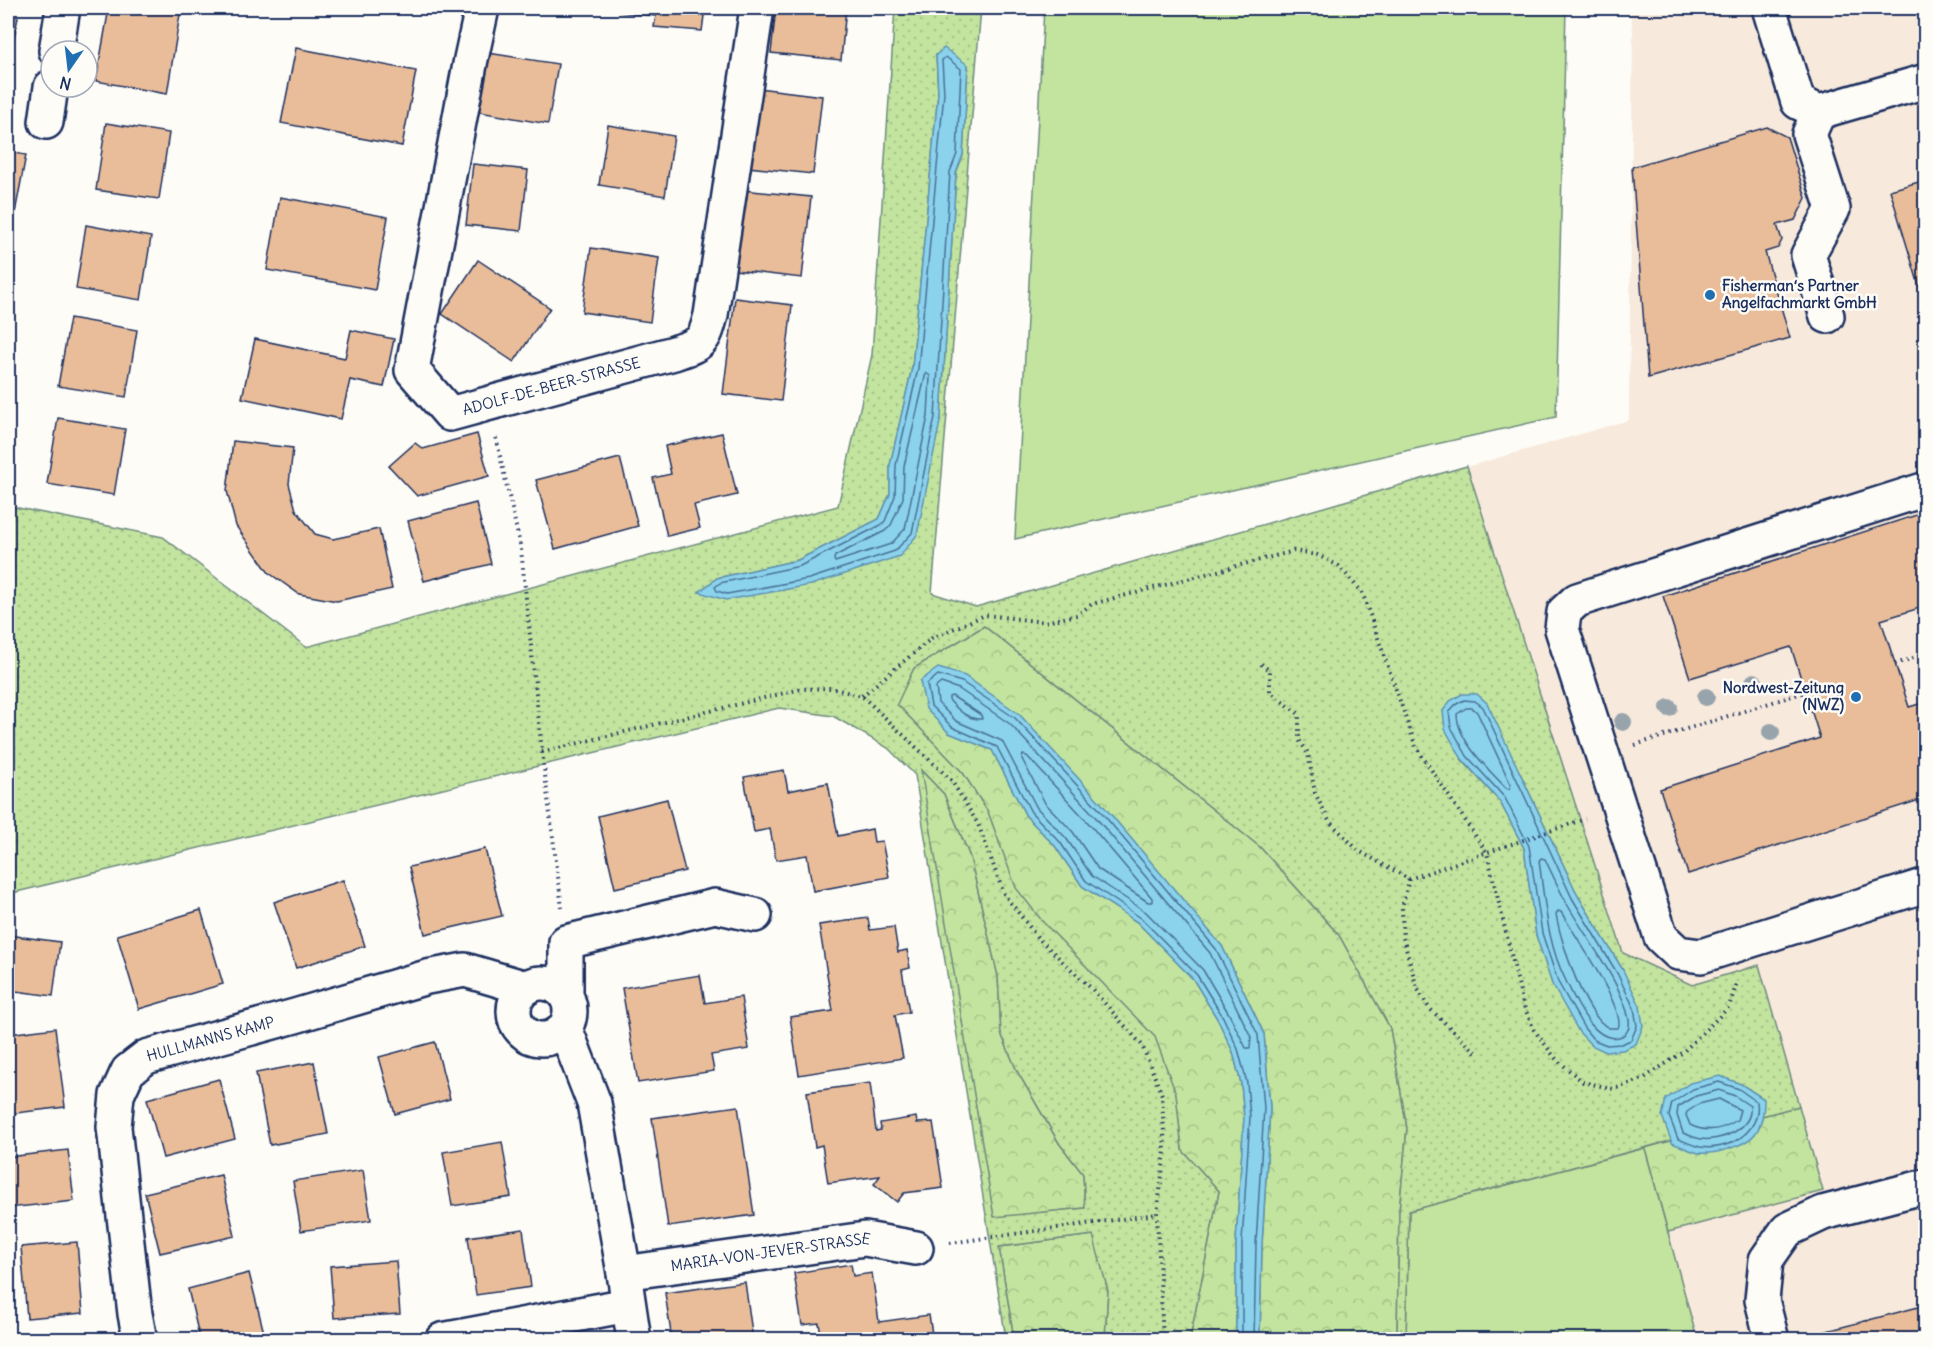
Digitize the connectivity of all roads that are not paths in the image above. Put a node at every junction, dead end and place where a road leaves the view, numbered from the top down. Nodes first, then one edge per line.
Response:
1 (63, 8) edge
2 (482, 8) edge
3 (757, 8) edge
4 (1768, 8) edge
5 (58, 39) edge
6 (1926, 81) edge
7 (49, 99) edge
8 (1820, 112) junction
9 (46, 122) dead end
10 (1827, 316) dead end
11 (1926, 489) edge
12 (1926, 885) edge
13 (755, 915) dead end
14 (526, 988) junction
15 (566, 996) junction
16 (565, 1028) junction
17 (1926, 1186) edge
18 (916, 1248) road end
19 (624, 1273) junction
20 (628, 1305) junction
21 (140, 1340) edge
22 (442, 1340) edge
23 (634, 1340) edge
24 (1772, 1340) edge

1 - 5 street
2 - 3 street, ADOLF-DE-BEER-STRASSE
4 - 8 street
6 - 8 street
7 - 9 street
8 - 10 street
11 - 12 street
13 - 15 street
14 - 15 street
14 - 16 street
14 - 21 street, HULLMANNS KAMP
15 - 16 street
16 - 19 street
17 - 24 street
18 - 19 street, MARIA-VON-JEVER-STRASSE
19 - 20 street
20 - 22 street
20 - 23 street

